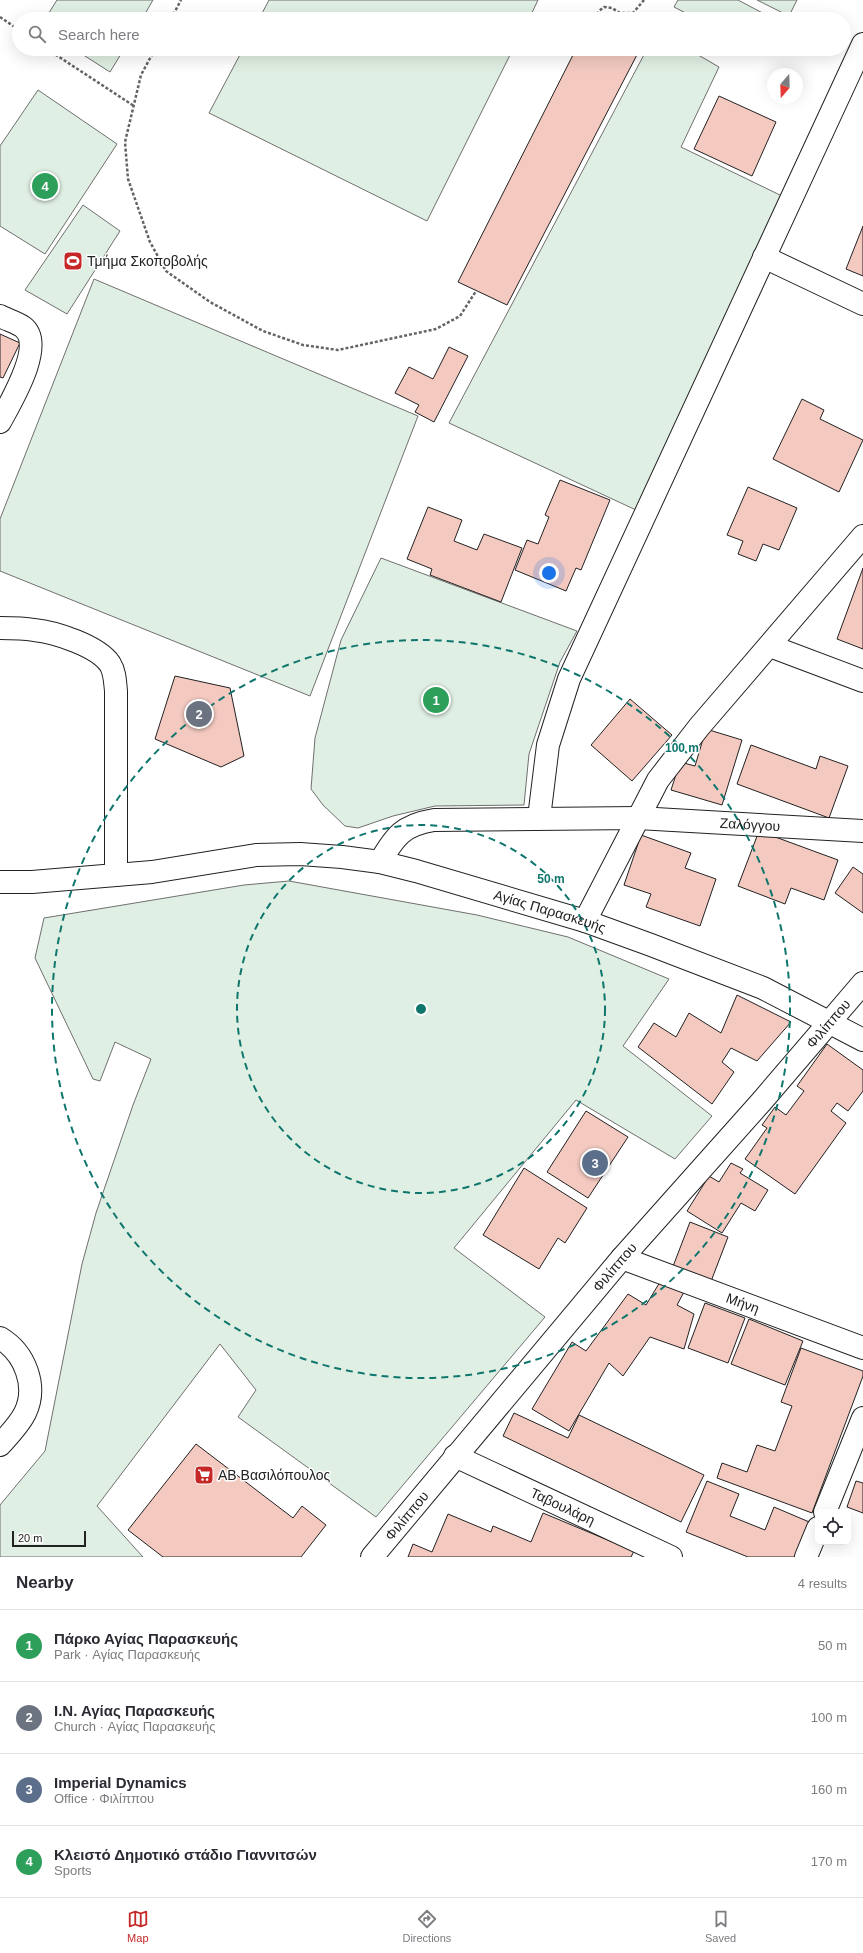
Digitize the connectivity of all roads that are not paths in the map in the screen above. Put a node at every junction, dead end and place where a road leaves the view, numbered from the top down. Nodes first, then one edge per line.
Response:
1 (863, 44) edge
2 (764, 257) junction
3 (863, 304) edge
4 (0, 316) edge
5 (0, 422) edge
6 (863, 536) edge
7 (0, 628) edge
8 (770, 646) junction
9 (863, 681) edge
10 (538, 818) junction
11 (638, 818) junction
12 (863, 831) edge
13 (380, 862) junction
14 (116, 875) junction
15 (0, 882) edge
16 (585, 921) junction
17 (863, 983) edge
18 (828, 1023) junction
19 (863, 1040) edge
20 (622, 1258) junction
21 (0, 1338) edge
22 (863, 1348) edge
23 (863, 1418) edge
24 (0, 1446) edge
25 (455, 1456) junction
26 (826, 1509) edge
27 (815, 1535) edge
28 (372, 1557) edge
29 (671, 1557) edge
30 (806, 1557) edge

1 - 2 street
2 - 3 street
2 - 10 street
4 - 5 street
6 - 8 street
7 - 14 street
8 - 9 street
8 - 11 street
10 - 11 street, Ζαλόγγου
10 - 13 street, Ζαλόγγου
11 - 12 street, Ζαλόγγου
11 - 16 street
13 - 14 street, Αγίας Παρασκευής
13 - 16 street, Αγίας Παρασκευής
14 - 15 street, Αγίας Παρασκευής
16 - 18 street, Αγίας Παρασκευής
17 - 18 street, Φιλίππου
18 - 19 street, Αγίας Παρασκευής
18 - 20 street, Φιλίππου
20 - 22 street, Μήνη
20 - 25 street, Φιλίππου
21 - 24 street
23 - 26 street
25 - 28 street, Φιλίππου
25 - 29 street, Ταβουλάρη
27 - 30 street

